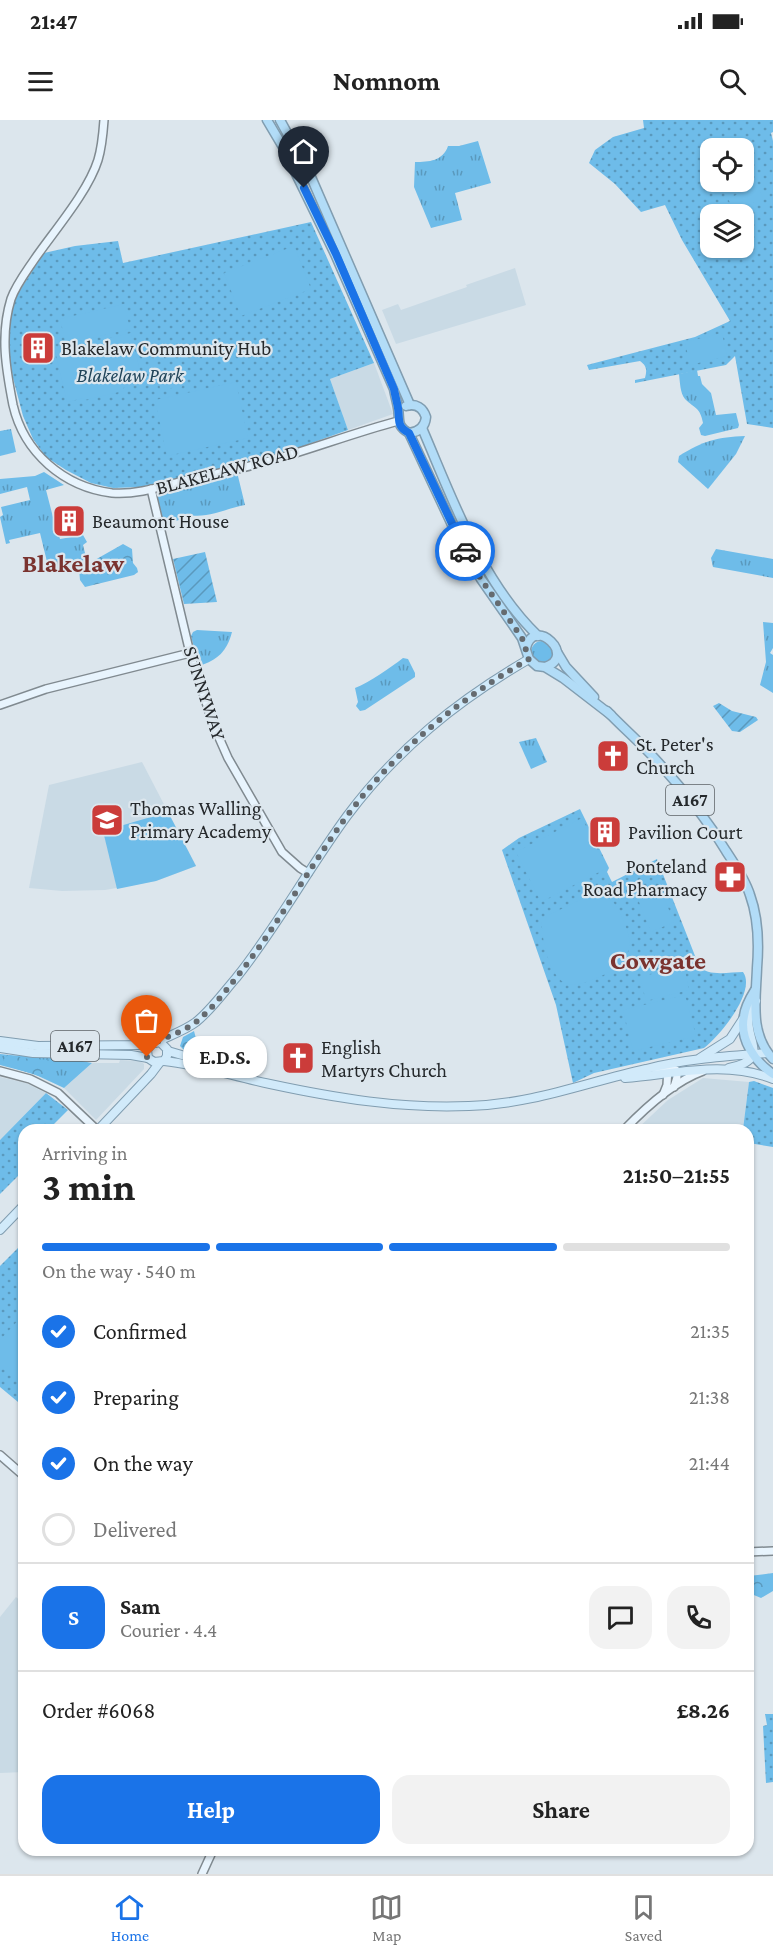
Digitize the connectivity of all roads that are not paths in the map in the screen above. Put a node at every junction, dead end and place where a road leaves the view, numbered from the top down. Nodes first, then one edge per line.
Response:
1 (104, 120) edge
2 (267, 120) edge
3 (280, 120) edge
4 (410, 405) junction
5 (399, 416) junction
6 (422, 428) junction
7 (409, 433) junction
8 (151, 489) junction
9 (538, 636) junction
10 (526, 648) junction
11 (556, 652) junction
12 (190, 653) junction
13 (529, 659) junction
14 (545, 667) junction
15 (0, 705) edge
16 (611, 715) junction
17 (308, 873) junction
18 (755, 989) junction
19 (756, 1001) junction
20 (744, 1017) junction
21 (179, 1031) junction
22 (0, 1041) edge
23 (153, 1044) junction
24 (0, 1048) edge
25 (167, 1050) junction
26 (753, 1054) junction
27 (770, 1056) edge
28 (149, 1059) junction
29 (162, 1061) junction
30 (696, 1061) junction
31 (712, 1068) junction
32 (668, 1069) junction
33 (725, 1069) junction
34 (0, 1071) edge
35 (677, 1072) junction
36 (773, 1074) edge
37 (615, 1078) junction
38 (773, 1079) edge
39 (140, 1086) junction
40 (287, 1087) junction
41 (674, 1087) junction
42 (663, 1095) junction
43 (92, 1124) edge
44 (104, 1124) edge
45 (631, 1124) edge
46 (18, 1211) edge
47 (0, 1230) edge
48 (0, 1455) edge
49 (18, 1471) edge
50 (773, 1551) edge
51 (754, 1552) edge
52 (210, 1856) edge
53 (202, 1874) edge

1 - 8 street, BLAKELAW ROAD
2 - 5 highway
3 - 4 highway, A167
4 - 5 highway
4 - 6 highway, A167
5 - 7 highway
5 - 8 street, BLAKELAW ROAD
6 - 7 highway
6 - 9 highway, A167
7 - 10 highway
8 - 12 street, SUNNYWAY
9 - 10 highway
9 - 11 highway, A167
10 - 13 highway
11 - 14 highway
11 - 16 highway, A167
12 - 15 street
12 - 17 street, SUNNYWAY
13 - 14 highway, A167
13 - 17 main road
14 - 16 highway, A167
16 - 18 highway, A167
17 - 21 main road
18 - 19 highway, A167
18 - 20 highway, A167
19 - 26 main road, A167
19 - 27 highway, A167
20 - 26 highway
20 - 30 main road
21 - 23 main road
21 - 25 main road
22 - 23 main road, A167
23 - 25 main road
23 - 28 main road
24 - 28 main road, A167
25 - 29 main road
25 - 40 main road, A167
26 - 27 main road, A167
26 - 30 main road, A167
26 - 33 main road
26 - 36 highway
28 - 29 main road
28 - 39 main road
29 - 39 main road
29 - 40 main road, A167
30 - 32 main road, A167
31 - 33 main road, A167
31 - 35 main road, A167
31 - 41 street
32 - 35 main road, A167
32 - 37 main road, A167
32 - 37 main road, A167
32 - 42 street
33 - 38 main road, A167
34 - 43 street
35 - 41 street
37 - 40 main road, A167
39 - 44 main road
41 - 42 street
42 - 45 street
46 - 47 main road
48 - 49 street
50 - 51 street
52 - 53 street

